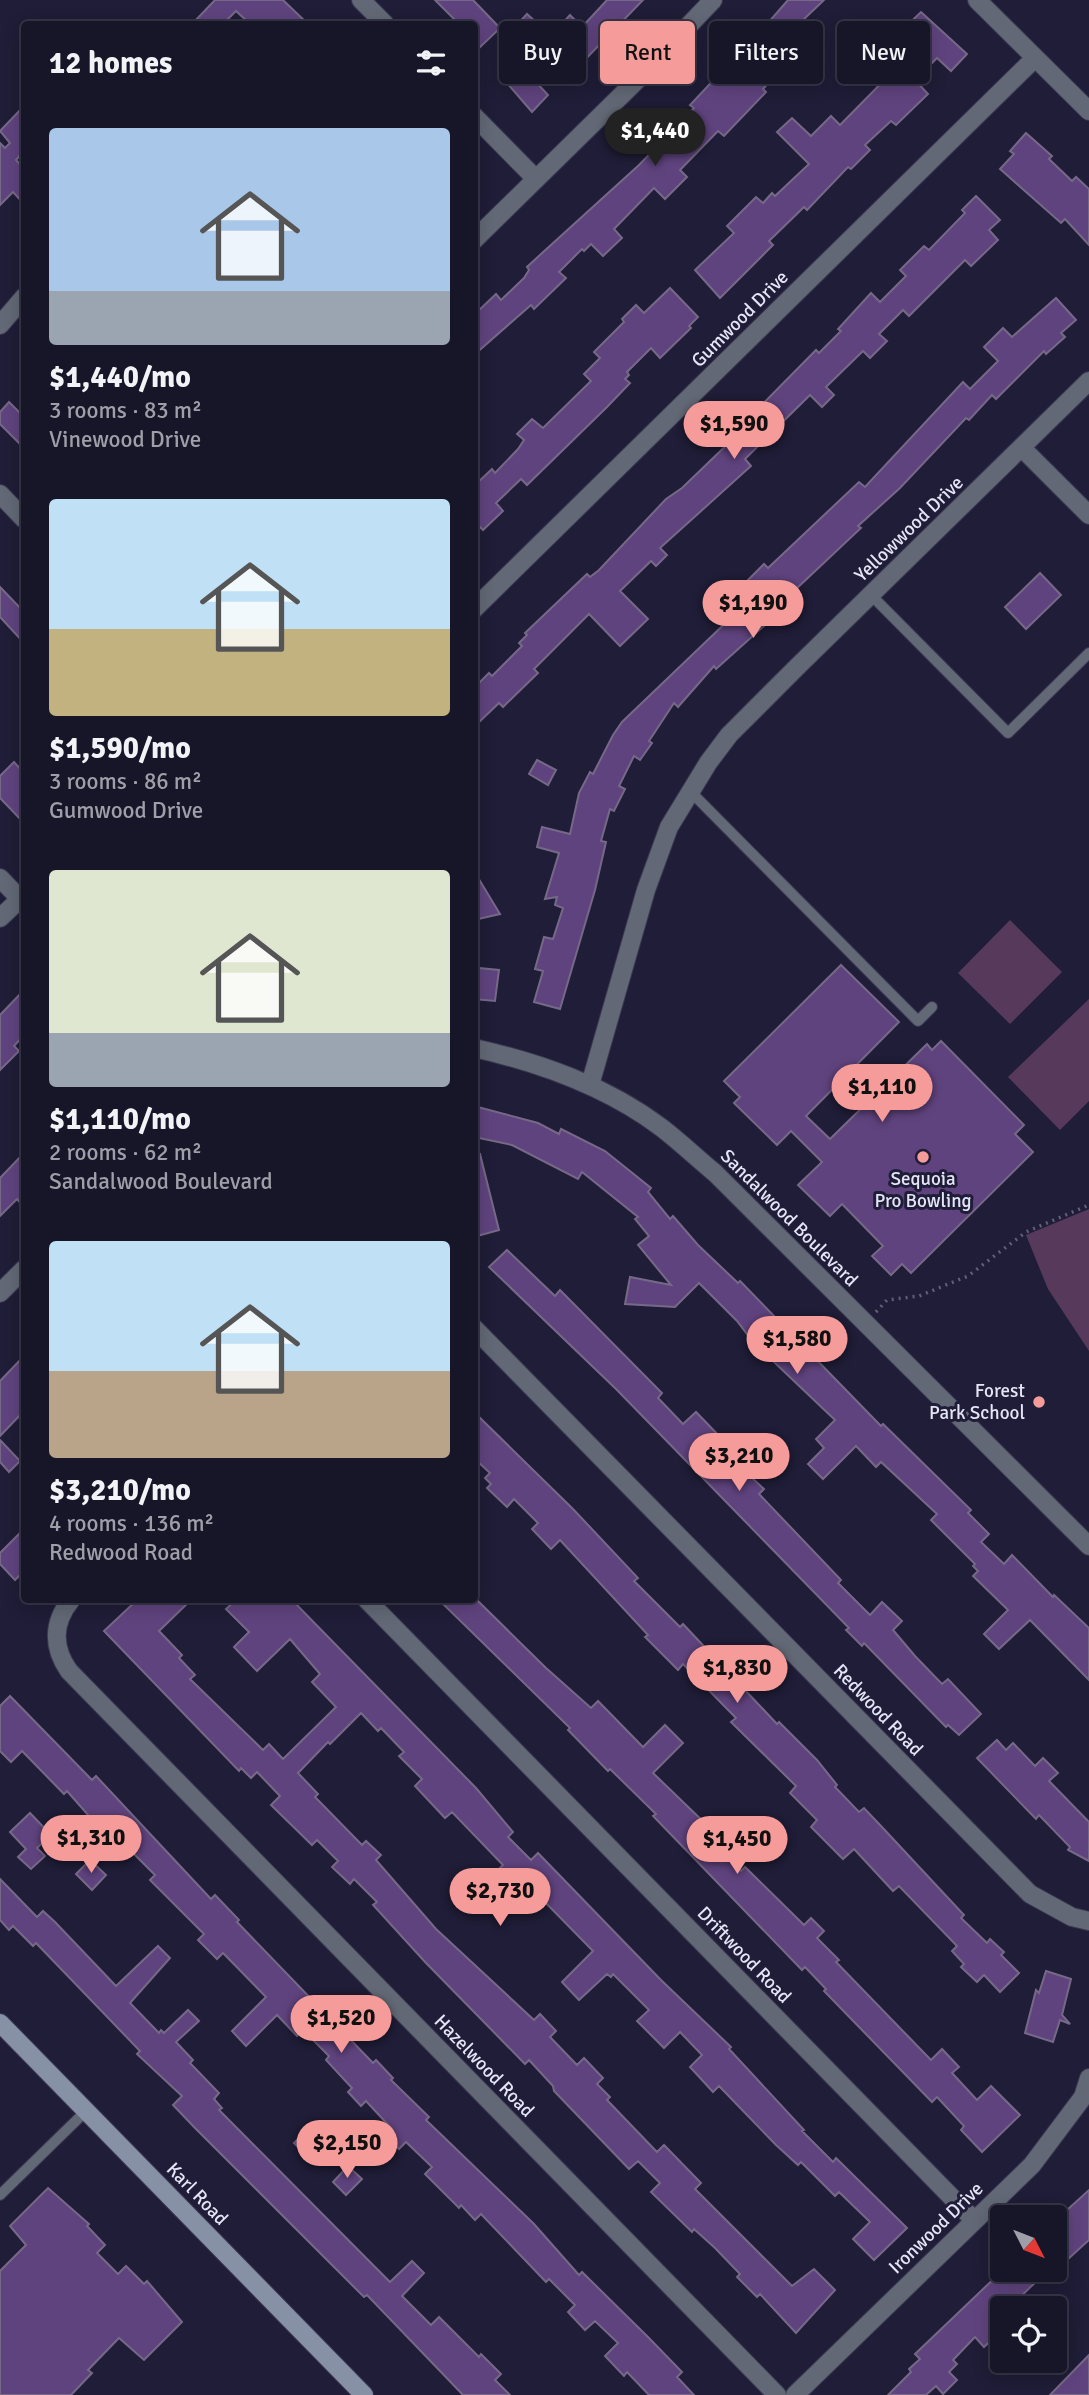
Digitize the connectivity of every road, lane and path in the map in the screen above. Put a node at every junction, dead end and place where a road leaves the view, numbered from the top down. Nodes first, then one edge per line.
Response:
1 (361, 0) edge
2 (713, 0) edge
3 (977, 0) edge
4 (382, 21) edge
5 (1035, 58) junction
6 (1089, 111) edge
7 (478, 120) edge
8 (536, 180) junction
9 (478, 236) edge
10 (21, 300) edge
11 (0, 325) edge
12 (1089, 382) edge
13 (1022, 449) junction
14 (0, 494) edge
15 (21, 516) edge
16 (1089, 516) edge
17 (871, 595) junction
18 (478, 605) edge
19 (1089, 653) edge
20 (690, 791) junction
21 (0, 877) edge
22 (21, 900) edge
23 (21, 902) edge
24 (0, 918) edge
25 (932, 1007) dead end
26 (478, 1049) edge
27 (590, 1084) junction
28 (1089, 1205) edge
29 (21, 1272) edge
30 (0, 1293) edge
31 (865, 1323) junction
32 (478, 1332) edge
33 (1089, 1546) edge
34 (68, 1603) edge
35 (370, 1603) edge
36 (1089, 1921) edge
37 (0, 2023) edge
38 (1089, 2078) edge
39 (86, 2111) junction
40 (0, 2195) edge
41 (974, 2220) junction
42 (364, 2395) edge
43 (777, 2395) edge
44 (795, 2395) edge

1 - 4 street
2 - 8 street
3 - 5 street
5 - 6 street
5 - 18 street, Gumwood Drive
7 - 8 street
8 - 9 street
10 - 11 street
12 - 13 street, Yellowwood Drive
13 - 16 street
13 - 17 street, Yellowwood Drive
14 - 15 street
17 - 19 lane
17 - 20 street, Yellowwood Drive
20 - 25 lane
20 - 27 street, Yellowwood Drive
21 - 22 street
23 - 24 street
26 - 27 street, Sandalwood Boulevard
27 - 31 street, Sandalwood Boulevard
28 - 31 path
29 - 30 street
31 - 33 street, Sandalwood Boulevard
32 - 36 street, Redwood Road
34 - 43 street, Hazelwood Road
35 - 41 street, Driftwood Road
37 - 39 main road, Karl Road
38 - 41 street, Ironwood Drive
39 - 40 lane
39 - 42 main road, Karl Road
41 - 44 street, Ironwood Drive

